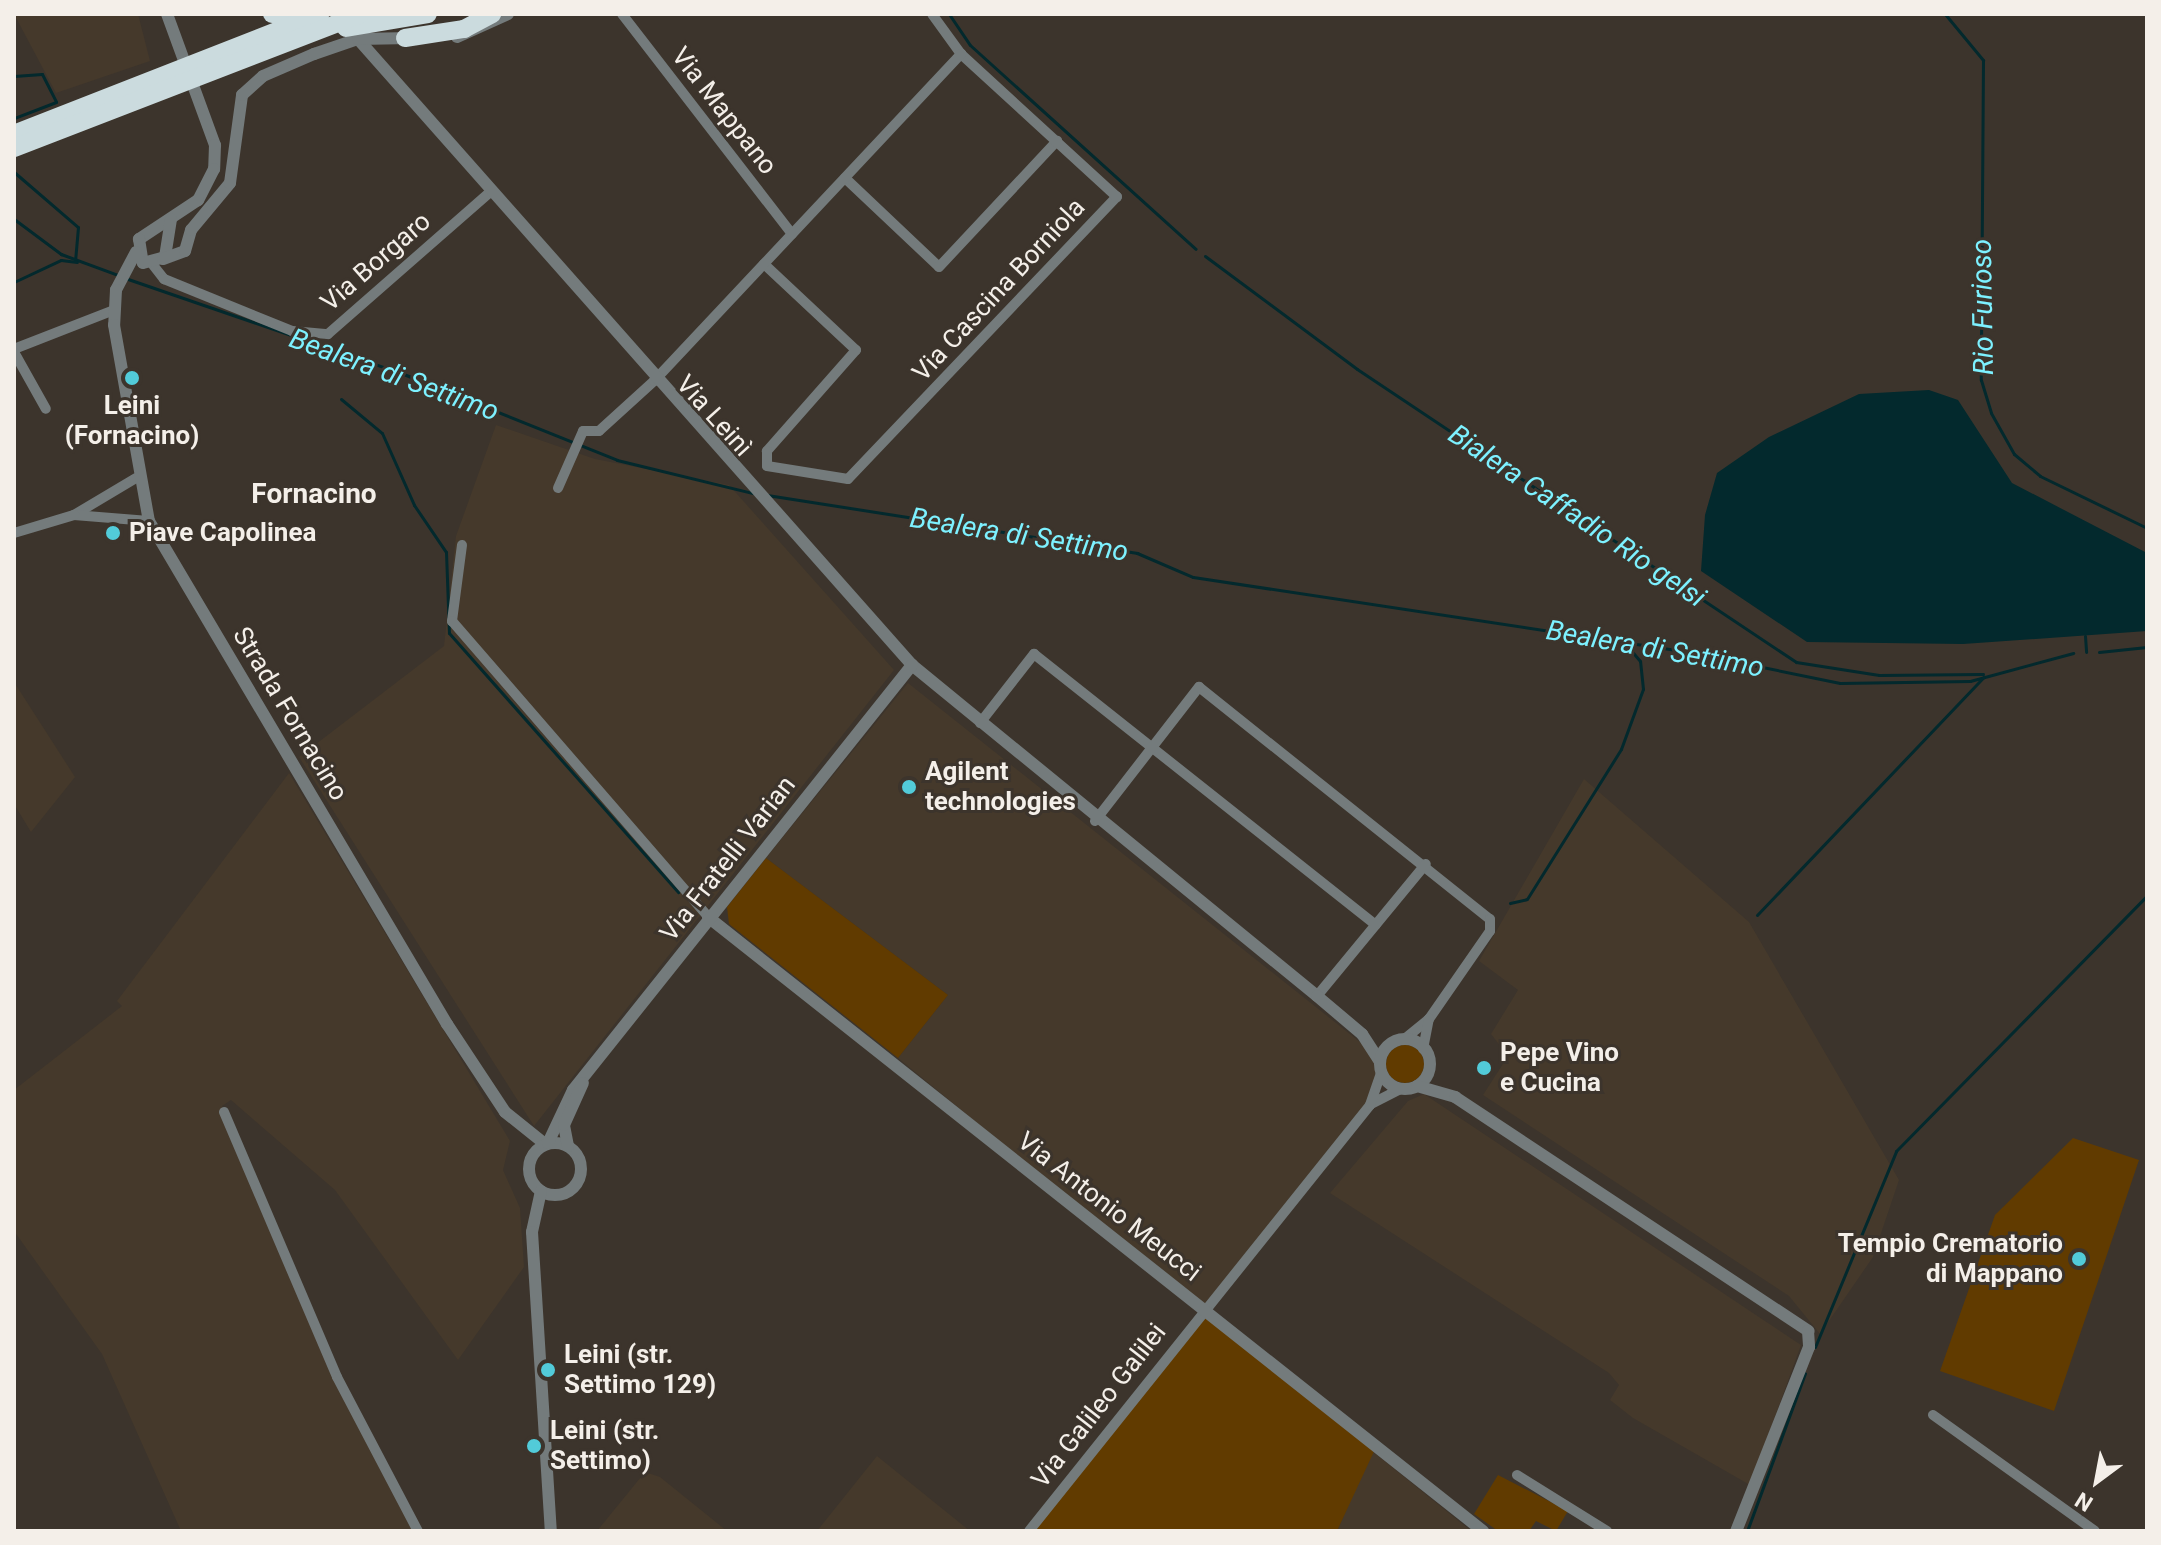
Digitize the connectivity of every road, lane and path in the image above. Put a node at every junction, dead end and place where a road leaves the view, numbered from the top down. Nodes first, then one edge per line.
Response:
1 (167, 14) edge
2 (272, 14) edge
3 (284, 14) edge
4 (320, 14) edge
5 (361, 14) edge
6 (428, 14) edge
7 (492, 14) edge
8 (508, 14) edge
9 (622, 14) edge
10 (932, 14) edge
11 (308, 35) junction
12 (405, 38) junction
13 (358, 39) junction
14 (961, 54) junction
15 (14, 134) edge
16 (1057, 141) junction
17 (14, 148) edge
18 (845, 178) junction
19 (490, 192) junction
20 (171, 219) junction
21 (148, 234) junction
22 (792, 234) junction
23 (187, 239) junction
24 (166, 243) junction
25 (149, 260) junction
26 (764, 264) junction
27 (114, 310) junction
28 (14, 350) edge
29 (654, 381) junction
30 (46, 409) dead end
31 (136, 478) junction
32 (558, 488) dead end
33 (74, 515) junction
34 (149, 521) junction
35 (14, 533) edge
36 (462, 545) dead end
37 (912, 665) junction
38 (980, 723) junction
39 (1152, 748) junction
40 (1095, 821) junction
41 (1426, 864) junction
42 (708, 917) junction
43 (1376, 925) junction
44 (1317, 996) junction
45 (1429, 1019) junction
46 (1362, 1034) junction
47 (1397, 1042) junction
48 (1423, 1049) junction
49 (1429, 1065) junction
50 (1381, 1068) junction
51 (583, 1083) junction
52 (1417, 1086) junction
53 (1400, 1089) junction
54 (1455, 1097) junction
55 (1370, 1105) junction
56 (224, 1112) dead end
57 (505, 1112) junction
58 (546, 1144) junction
59 (568, 1146) junction
60 (531, 1158) junction
61 (541, 1191) junction
62 (555, 1195) junction
63 (535, 1247) junction
64 (1204, 1309) junction
65 (1933, 1415) dead end
66 (1517, 1475) dead end
67 (418, 1531) edge
68 (551, 1531) edge
69 (1029, 1531) edge
70 (1483, 1531) edge
71 (1607, 1531) edge
72 (1736, 1531) edge
73 (2095, 1531) edge

1 - 20 street
2 - 3 highway
4 - 15 highway
5 - 11 highway
6 - 11 highway
7 - 12 highway
8 - 12 street
9 - 22 street, Via Mappano
10 - 14 street, Via Cascina Borniola
11 - 17 highway
12 - 13 street
13 - 19 street, Via Leinì
13 - 23 street
14 - 16 street, Via Cascina Borniola
14 - 18 street
16 - 18 street
16 - 26 street, Via Cascina Borniola
18 - 22 street
19 - 25 street, Via Borgaro
19 - 29 street, Via Leinì
20 - 21 street
20 - 24 street
21 - 24 street
21 - 25 street
22 - 26 street
23 - 24 street
23 - 25 street
24 - 25 street
25 - 27 street, Strada Fornacino
26 - 29 street
27 - 28 street
27 - 31 street, Strada Fornacino
28 - 30 street
29 - 32 street
29 - 37 street, Via Leinì
31 - 33 street
31 - 34 street, Strada Fornacino
33 - 34 street
33 - 35 street
34 - 57 street, Strada Fornacino
36 - 42 street
37 - 38 street, Via Leinì
37 - 42 street, Via Fratelli Varian
38 - 39 street
38 - 40 street, Via Leinì
39 - 40 street
39 - 41 street
39 - 43 street
40 - 44 street, Via Leinì
41 - 43 street
41 - 45 street
42 - 51 street, Via Fratelli Varian
42 - 64 street, Via Antonio Meucci
43 - 44 street
44 - 46 street, Via Leinì
45 - 47 street
45 - 48 street
46 - 47 street
46 - 50 street
47 - 48 street
47 - 50 street
48 - 49 street
49 - 52 street
49 - 54 street
50 - 53 street
50 - 55 street
51 - 58 street, Via Fratelli Varian
51 - 59 street, Via Fratelli Varian
52 - 53 street
52 - 54 street
53 - 55 street
54 - 72 street
55 - 64 street, Via Galileo Galilei
56 - 67 street
57 - 58 street, Strada Fornacino
57 - 60 street, Strada Fornacino
58 - 59 street
58 - 60 street
59 - 62 street
60 - 61 street
61 - 62 street
61 - 63 street
62 - 63 street
63 - 68 street
64 - 69 street, Via Galileo Galilei
64 - 70 street, Via Antonio Meucci
65 - 73 street
66 - 71 street

